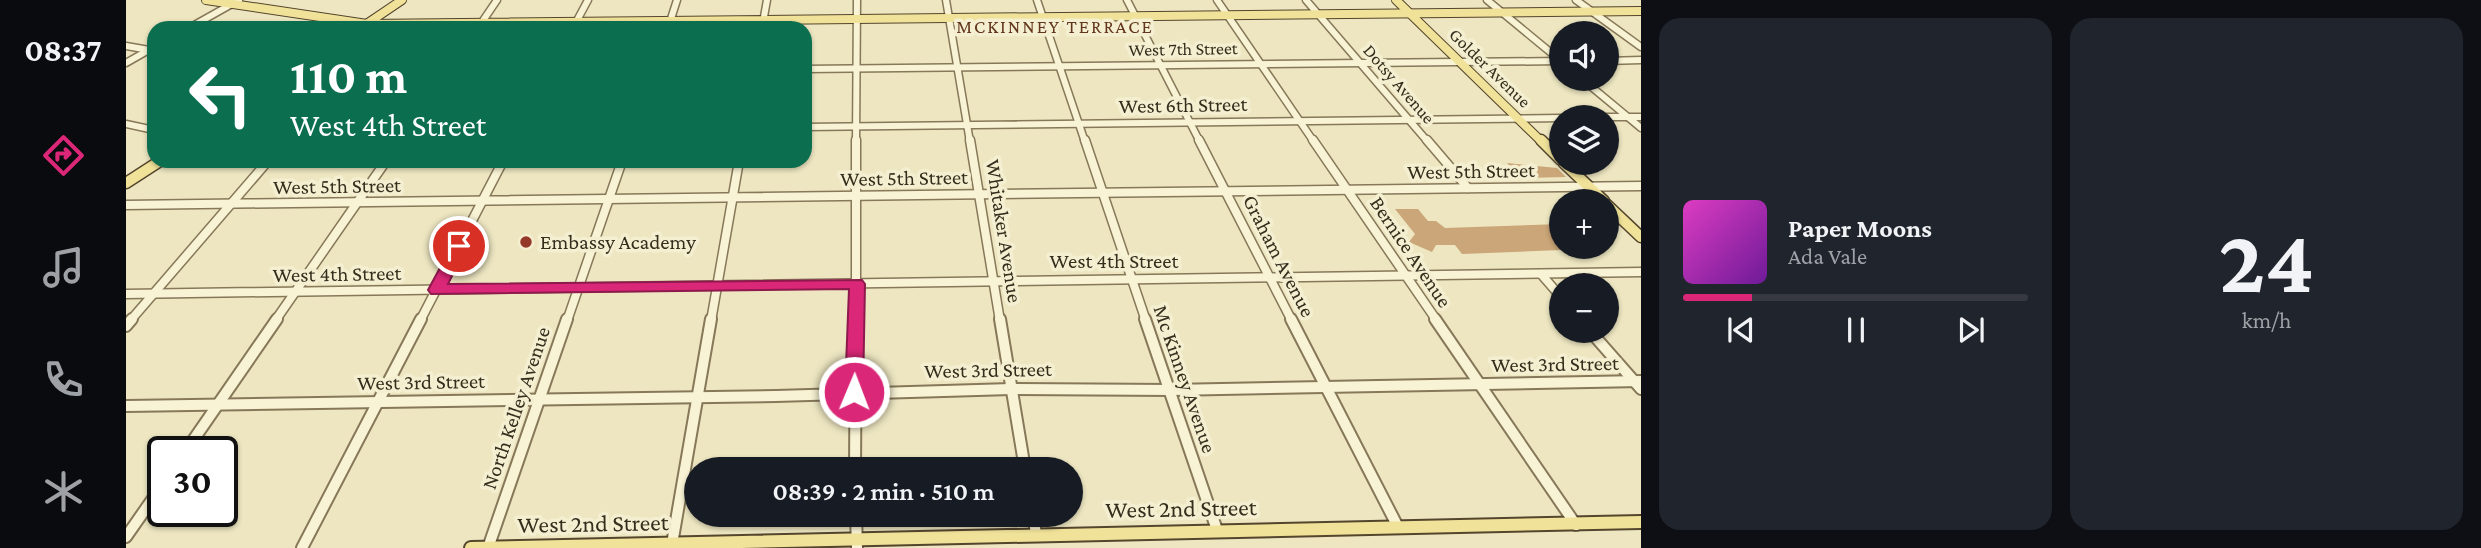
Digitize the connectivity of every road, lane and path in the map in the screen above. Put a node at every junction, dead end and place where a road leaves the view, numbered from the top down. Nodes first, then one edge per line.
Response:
1 (206, 0) edge
2 (402, 0) edge
3 (497, 0) edge
4 (588, 0) edge
5 (677, 0) edge
6 (767, 0) edge
7 (857, 0) edge
8 (946, 0) edge
9 (1037, 0) edge
10 (1127, 0) edge
11 (1217, 0) edge
12 (1306, 0) edge
13 (1396, 0) edge
14 (1487, 0) edge
15 (1576, 0) edge
16 (236, 2) edge
17 (1592, 11) junction
18 (1641, 11) edge
19 (1501, 12) junction
20 (1410, 13) junction
21 (1318, 14) junction
22 (1227, 15) junction
23 (1042, 16) junction
24 (1135, 16) junction
25 (949, 18) junction
26 (856, 19) junction
27 (202, 21) edge
28 (337, 21) edge
29 (370, 21) edge
30 (483, 21) edge
31 (577, 21) edge
32 (670, 21) edge
33 (763, 21) edge
34 (812, 21) edge
35 (126, 46) edge
36 (1641, 47) edge
37 (147, 48) edge
38 (1549, 51) edge
39 (147, 52) edge
40 (1641, 60) edge
41 (1549, 61) edge
42 (1619, 61) edge
43 (1461, 62) junction
44 (126, 63) edge
45 (1361, 63) junction
46 (1261, 64) junction
47 (1160, 65) junction
48 (1059, 66) junction
49 (958, 67) junction
50 (812, 69) edge
51 (857, 69) junction
52 (1597, 91) edge
53 (1619, 117) edge
54 (1629, 117) junction
55 (1641, 117) edge
56 (1518, 118) junction
57 (1549, 118) edge
58 (1409, 119) junction
59 (1300, 121) junction
60 (1190, 122) junction
61 (1079, 123) junction
62 (126, 124) edge
63 (967, 124) junction
64 (857, 126) junction
65 (812, 127) edge
66 (147, 128) edge
67 (1641, 128) edge
68 (1549, 148) edge
69 (149, 168) edge
70 (262, 168) edge
71 (381, 168) edge
72 (499, 168) edge
73 (619, 168) edge
74 (738, 168) edge
75 (1576, 175) edge
76 (126, 183) edge
77 (1641, 186) edge
78 (1588, 187) junction
79 (1468, 188) junction
80 (1590, 189) edge
81 (1347, 190) junction
82 (1226, 191) junction
83 (1103, 193) junction
84 (979, 194) junction
85 (857, 197) junction
86 (733, 198) junction
87 (608, 200) junction
88 (482, 202) junction
89 (357, 203) junction
90 (126, 205) edge
91 (230, 205) junction
92 (1619, 216) edge
93 (1641, 237) edge
94 (1641, 272) edge
95 (1541, 274) junction
96 (1406, 276) junction
97 (1270, 278) junction
98 (993, 279) junction
99 (1133, 280) junction
100 (1549, 283) edge
101 (857, 284) junction
102 (717, 286) junction
103 (578, 288) junction
104 (436, 290) junction
105 (296, 292) junction
106 (126, 294) edge
107 (154, 294) junction
108 (126, 326) edge
109 (1601, 343) edge
110 (1480, 384) junction
111 (1639, 384) edge
112 (1327, 387) junction
113 (1011, 389) junction
114 (1171, 390) junction
115 (854, 392) junction
116 (698, 397) junction
117 (540, 400) junction
118 (378, 402) junction
119 (218, 404) junction
120 (126, 406) edge
121 (196, 436) edge
122 (855, 457) edge
123 (1023, 457) edge
124 (147, 507) edge
125 (1641, 523) edge
126 (1576, 525) junction
127 (1035, 527) edge
128 (1398, 527) junction
129 (1217, 530) junction
130 (1036, 534) junction
131 (126, 537) edge
132 (672, 544) junction
133 (857, 544) edge
134 (302, 548) edge
135 (471, 548) edge
136 (488, 548) edge

1 - 16 main road
2 - 29 main road
3 - 30 street
4 - 31 street
5 - 32 street
6 - 33 street
7 - 26 street
8 - 25 street, Whitaker Avenue
9 - 23 street, Mc Kinney Avenue
10 - 24 street, Graham Avenue
11 - 22 street, Bernice Avenue
12 - 21 street, Dotsy Avenue
13 - 20 main road, Golder Avenue
14 - 19 street
15 - 17 street
16 - 27 street
16 - 28 main road
17 - 18 main road
17 - 19 main road
17 - 36 street
19 - 20 main road
19 - 38 street
20 - 21 main road
20 - 43 main road, Golder Avenue
21 - 22 main road
21 - 45 street, Dotsy Avenue
22 - 24 main road
22 - 46 street, Bernice Avenue
23 - 24 main road
23 - 25 main road
23 - 48 street, Mc Kinney Avenue
24 - 47 street, Graham Avenue
25 - 26 main road
25 - 49 street, Whitaker Avenue
26 - 34 main road
26 - 51 street
35 - 37 street
39 - 44 street
40 - 42 street
41 - 43 street, West 7th Street
43 - 45 street, West 7th Street
43 - 56 main road, Golder Avenue
45 - 46 street, West 7th Street
45 - 58 street, Dotsy Avenue
46 - 47 street, West 7th Street
46 - 59 street, Bernice Avenue
47 - 48 street, West 7th Street
47 - 60 street, Graham Avenue
48 - 49 street, West 7th Street
48 - 61 street, Mc Kinney Avenue
49 - 51 street, West 7th Street
49 - 63 street, Whitaker Avenue
50 - 51 street, West 7th Street
51 - 64 street
52 - 54 street
53 - 54 street
54 - 55 street
54 - 67 street
56 - 57 street, West 6th Street
56 - 58 street, West 6th Street
56 - 68 main road, Golder Avenue
58 - 59 street, West 6th Street
58 - 79 street, Dotsy Avenue
59 - 60 street, West 6th Street
59 - 81 street, Bernice Avenue
60 - 61 street, West 6th Street
60 - 82 street, Graham Avenue
61 - 63 street, West 6th Street
61 - 83 street, Mc Kinney Avenue
62 - 66 street
63 - 64 street, West 6th Street
63 - 84 street, Whitaker Avenue
64 - 65 street, West 6th Street
64 - 85 street
69 - 76 main road
70 - 91 street
71 - 89 street
72 - 88 street
73 - 87 street, North Kelley Avenue
74 - 86 street
75 - 78 main road, Golder Avenue
77 - 78 street, West 5th Street
78 - 79 street, West 5th Street
78 - 80 main road, Golder Avenue
79 - 81 street, West 5th Street
81 - 82 street, West 5th Street
81 - 96 street, Bernice Avenue
82 - 83 street, West 5th Street
82 - 97 street, Graham Avenue
83 - 84 street, West 5th Street
83 - 99 street, Mc Kinney Avenue
84 - 85 street, West 5th Street
84 - 98 street, Whitaker Avenue
85 - 86 street, West 5th Street
85 - 101 street
86 - 87 street, West 5th Street
86 - 102 street
87 - 88 street, West 5th Street
87 - 103 street, North Kelley Avenue
88 - 89 street, West 5th Street
88 - 104 street
89 - 91 street, West 5th Street
89 - 105 street
90 - 91 street, West 5th Street
91 - 107 street
92 - 93 main road, Golder Avenue
94 - 95 street, West 4th Street
95 - 96 street, West 4th Street
95 - 100 street
96 - 97 street, West 4th Street
96 - 110 street, Bernice Avenue
97 - 99 street, West 4th Street
97 - 112 street, Graham Avenue
98 - 99 street, West 4th Street
98 - 101 street, West 4th Street
98 - 113 street, Whitaker Avenue
99 - 114 street, Mc Kinney Avenue
101 - 102 street, West 4th Street
101 - 115 street
102 - 103 street, West 4th Street
102 - 116 street
103 - 104 street, West 4th Street
103 - 117 street, North Kelley Avenue
104 - 105 street, West 4th Street
104 - 118 street
105 - 107 street, West 4th Street
105 - 119 street
106 - 107 street, West 4th Street
107 - 108 street
109 - 111 street
110 - 111 street, West 3rd Street
110 - 112 street, West 3rd Street
110 - 126 street, Bernice Avenue
112 - 114 street, West 3rd Street
112 - 128 street, Graham Avenue
113 - 114 street, West 3rd Street
113 - 115 street, West 3rd Street
113 - 123 street, Whitaker Avenue
114 - 129 street, Mc Kinney Avenue
115 - 116 street, West 3rd Street
115 - 122 street
116 - 117 street, West 3rd Street
116 - 132 street
117 - 118 street, West 3rd Street
117 - 136 street, North Kelley Avenue
118 - 119 street, West 3rd Street
118 - 134 street
119 - 120 street, West 3rd Street
119 - 121 street
124 - 131 street
125 - 126 main road, West 2nd Street
126 - 128 main road, West 2nd Street
127 - 130 street
128 - 129 main road, West 2nd Street
129 - 130 main road, West 2nd Street
130 - 133 main road, West 2nd Street
132 - 133 main road, West 2nd Street
132 - 136 main road, West 2nd Street
135 - 136 main road, West 2nd Street

